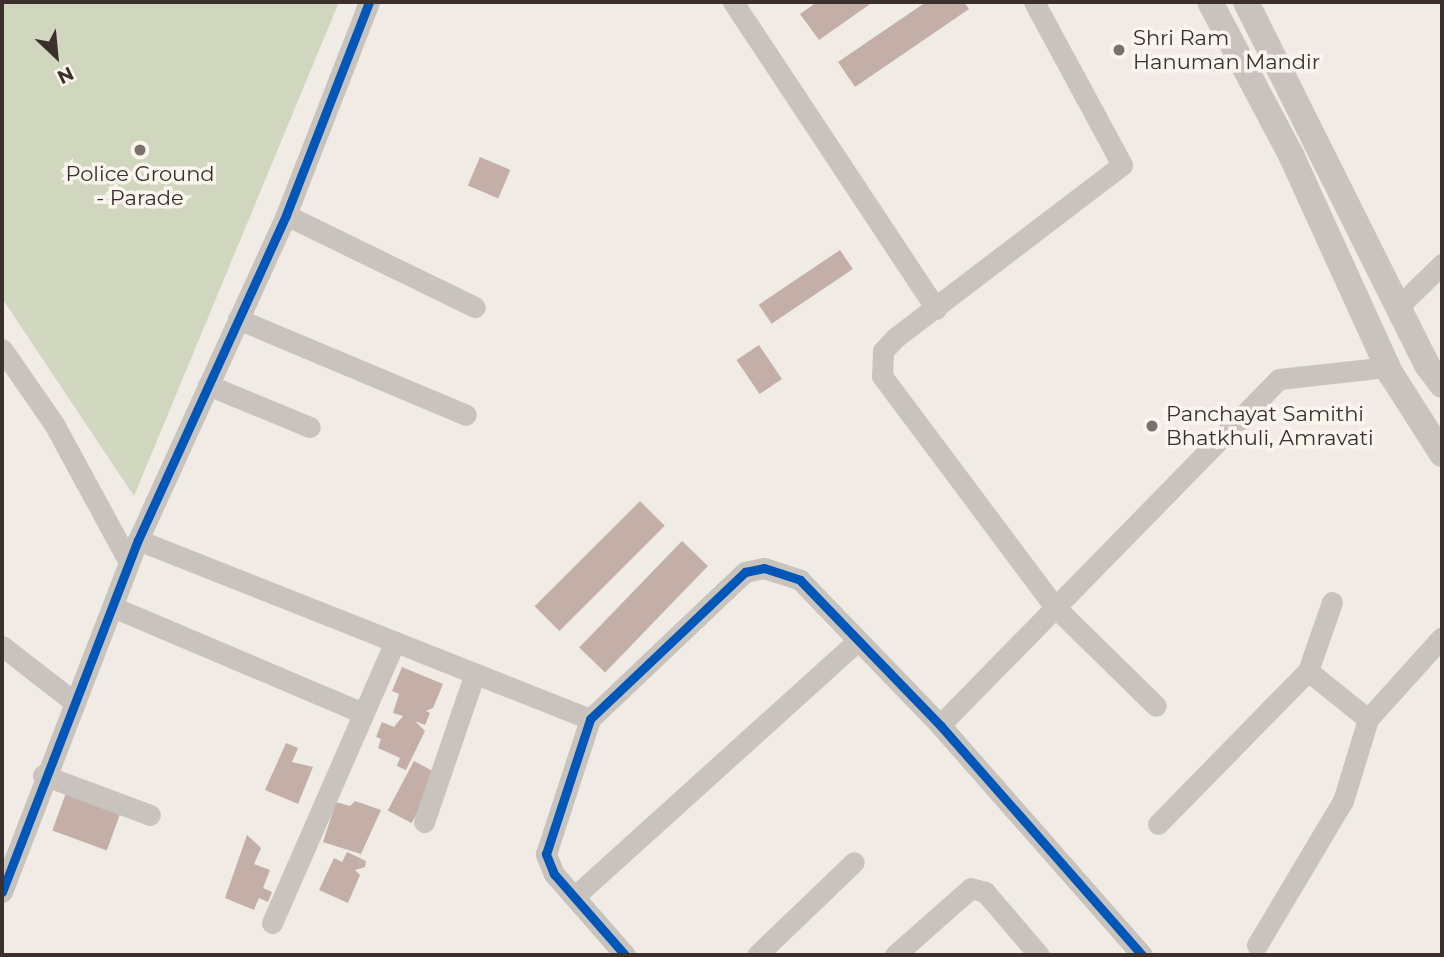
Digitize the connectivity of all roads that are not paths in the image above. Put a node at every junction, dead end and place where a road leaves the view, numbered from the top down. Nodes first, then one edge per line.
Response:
1 (369, 2) edge
2 (733, 2) edge
3 (1034, 2) edge
4 (1210, 2) edge
5 (1246, 2) edge
6 (286, 215) junction
7 (1442, 264) edge
8 (1400, 306) junction
9 (475, 307) dead end
10 (936, 309) junction
11 (239, 319) junction
12 (2, 349) edge
13 (1388, 367) junction
14 (208, 385) junction
15 (1442, 385) edge
16 (466, 415) dead end
17 (310, 427) dead end
18 (1442, 454) edge
19 (138, 540) junction
20 (129, 562) junction
21 (1332, 602) dead end
22 (113, 607) junction
23 (1055, 607) junction
24 (1442, 638) edge
25 (858, 640) junction
26 (394, 642) junction
27 (2, 646) edge
28 (1308, 671) junction
29 (475, 673) junction
30 (73, 701) junction
31 (1156, 706) dead end
32 (363, 713) junction
33 (590, 719) junction
34 (1368, 719) junction
35 (940, 725) junction
36 (43, 775) junction
37 (150, 815) dead end
38 (424, 822) dead end
39 (1158, 824) dead end
40 (853, 862) dead end
41 (2, 892) edge
42 (574, 897) junction
43 (272, 923) dead end
44 (1257, 945) dead end
45 (625, 955) edge
46 (757, 955) edge
47 (895, 955) edge
48 (1039, 955) edge
49 (1142, 955) edge

1 - 6 street
2 - 10 street
3 - 10 street
4 - 13 street
5 - 8 street
6 - 9 street
6 - 11 street
7 - 8 street
8 - 15 street
10 - 23 street
11 - 14 street
11 - 16 street
12 - 20 street
13 - 18 street
13 - 23 street
14 - 17 street
14 - 19 street
19 - 20 street
19 - 26 street
20 - 22 street
21 - 28 street
22 - 30 street
22 - 32 street
23 - 31 street
23 - 35 street
24 - 34 street
25 - 33 street
25 - 35 street
25 - 42 street
26 - 29 street
26 - 32 street
27 - 30 street
28 - 34 street
28 - 39 street
29 - 33 street
29 - 38 street
30 - 36 street
32 - 43 street
33 - 42 street
34 - 44 street
35 - 49 street
36 - 37 street
36 - 41 street
40 - 46 street
42 - 45 street
47 - 48 street

